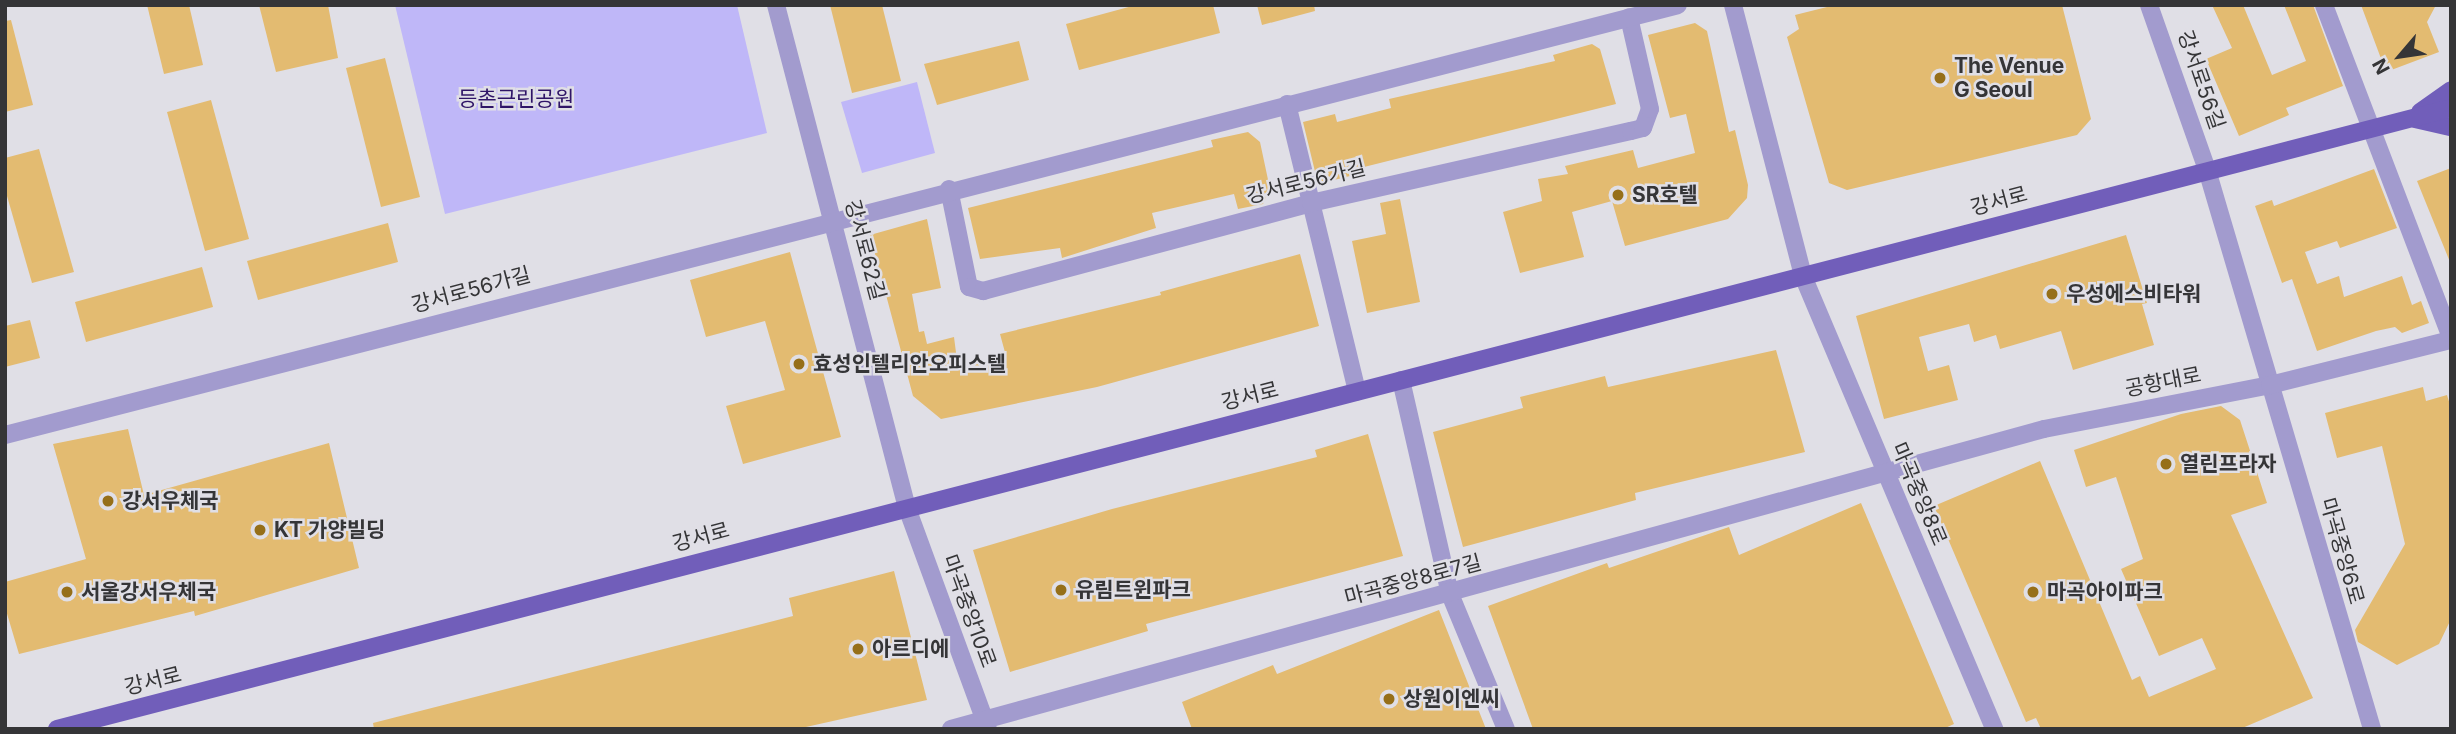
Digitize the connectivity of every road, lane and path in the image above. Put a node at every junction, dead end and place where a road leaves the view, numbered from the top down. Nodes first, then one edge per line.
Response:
1 (776, 5) edge
2 (1678, 5) edge
3 (1733, 5) edge
4 (2149, 5) edge
5 (2324, 5) edge
6 (1629, 17) junction
7 (2451, 90) edge
8 (1287, 104) junction
9 (2451, 108) edge
10 (2412, 118) junction
11 (2373, 127) junction
12 (2451, 127) edge
13 (2207, 170) junction
14 (949, 189) junction
15 (1311, 203) junction
16 (833, 219) junction
17 (1803, 276) junction
18 (2451, 339) edge
19 (1401, 380) junction
20 (2270, 385) junction
21 (1357, 391) junction
22 (5, 435) edge
23 (1887, 475) junction
24 (907, 508) junction
25 (1450, 594) junction
26 (986, 724) edge
27 (57, 729) edge
28 (951, 729) edge
29 (1506, 729) edge
30 (1994, 729) edge
31 (2372, 729) edge

1 - 16 street, 강서로62길
2 - 6 street, 강서로56가길
3 - 17 street
4 - 13 street, 강서로56길
5 - 11 street
6 - 8 street, 강서로56가길
6 - 15 street, 강서로56가길
7 - 10 main road
8 - 14 street, 강서로56가길
8 - 15 street
9 - 10 main road, 강서로
10 - 11 main road, 강서로
10 - 12 main road
11 - 13 main road, 강서로
11 - 18 street
13 - 17 main road, 강서로
13 - 20 street
14 - 15 street, 강서로56가길
14 - 16 street, 강서로56가길
15 - 21 street
16 - 22 street, 강서로56가길
16 - 24 street, 강서로62길
17 - 19 main road, 강서로
17 - 23 street, 마곡중앙8로
18 - 20 street, 공항대로
19 - 21 main road, 강서로
19 - 25 street
20 - 23 street, 공항대로
20 - 31 street, 마곡중앙6로
21 - 24 main road, 강서로
23 - 25 street, 마곡중앙8로7길
23 - 30 street, 마곡중앙8로
24 - 26 street, 마곡중앙10로
24 - 27 main road, 강서로
25 - 26 street, 마곡중앙8로7길
25 - 29 street
26 - 28 street, 마곡중앙8로7길

